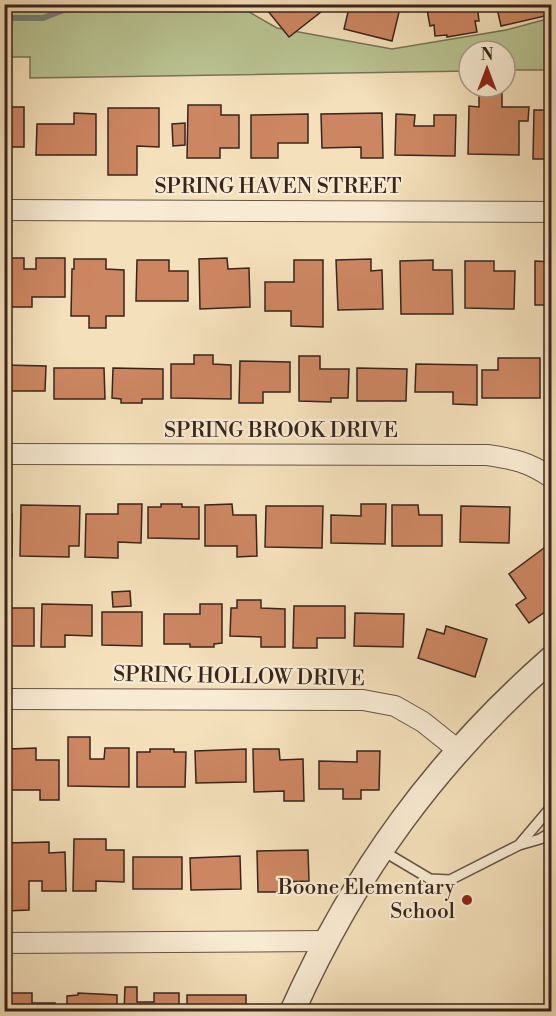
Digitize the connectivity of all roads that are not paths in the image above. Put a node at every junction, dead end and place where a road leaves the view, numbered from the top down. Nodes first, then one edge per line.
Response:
1 (4, 210) edge
2 (552, 212) edge
3 (4, 454) edge
4 (552, 478) edge
5 (552, 658) edge
6 (4, 699) edge
7 (458, 750) junction
8 (552, 806) edge
9 (552, 832) edge
10 (519, 845) junction
11 (381, 850) junction
12 (327, 941) junction
13 (4, 943) edge
14 (292, 1011) edge

1 - 2 street, SPRING HAVEN STREET
3 - 4 street, SPRING BROOK DRIVE
5 - 7 street
6 - 7 street, SPRING HOLLOW DRIVE
7 - 11 street
8 - 10 lane
9 - 10 lane
10 - 11 lane
11 - 12 street
12 - 13 street
12 - 14 street

